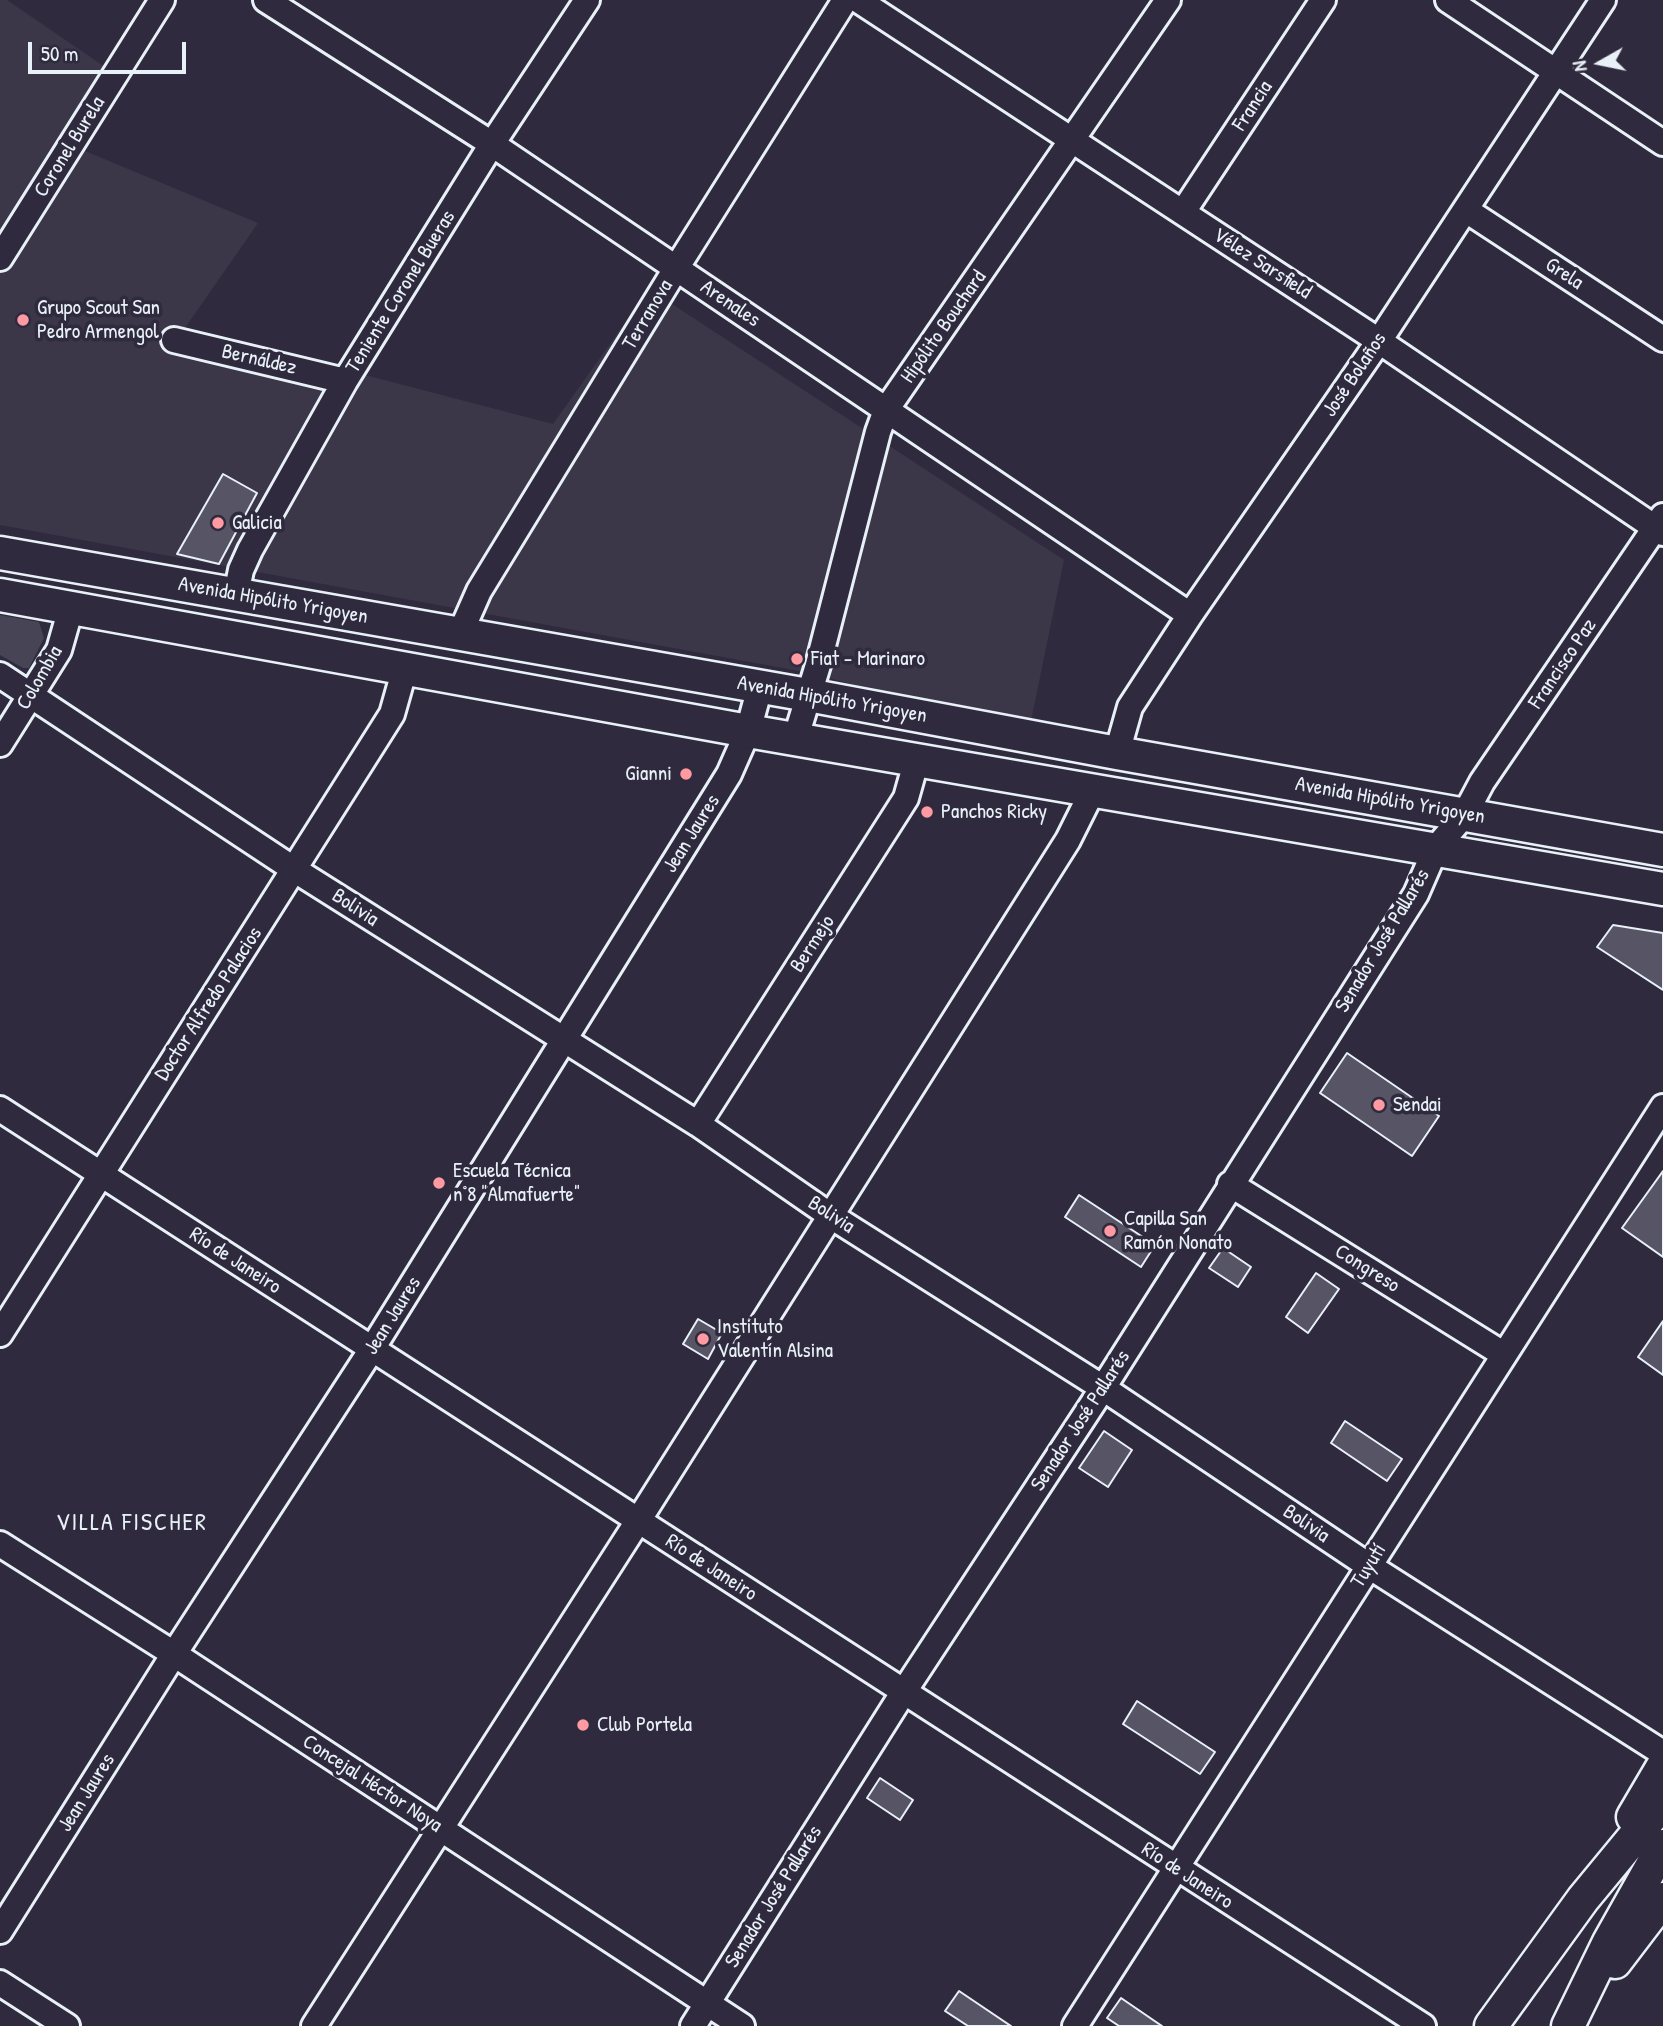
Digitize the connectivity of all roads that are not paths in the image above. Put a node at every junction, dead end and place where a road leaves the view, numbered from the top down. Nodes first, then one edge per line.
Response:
1 (162, 0) edge
2 (266, 0) edge
3 (587, 0) edge
4 (845, 0) edge
5 (858, 0) edge
6 (1168, 0) edge
7 (1323, 0) edge
8 (1448, 0) edge
9 (1603, 0) edge
10 (1556, 72) junction
11 (1073, 142) junction
12 (1663, 143) edge
13 (492, 144) junction
14 (1466, 209) junction
15 (1183, 212) junction
16 (0, 258) edge
17 (677, 267) junction
18 (1663, 339) edge
19 (174, 340) dead end
20 (1379, 341) junction
21 (345, 381) junction
22 (886, 410) junction
23 (1660, 525) edge
24 (0, 553) edge
25 (0, 595) edge
26 (236, 595) junction
27 (71, 608) junction
28 (1190, 615) junction
29 (460, 634) junction
30 (405, 668) junction
31 (0, 676) edge
32 (760, 687) junction
33 (808, 695) junction
34 (31, 696) junction
35 (748, 731) junction
36 (796, 737) junction
37 (0, 744) edge
38 (1117, 753) junction
39 (917, 759) junction
40 (1093, 790) junction
41 (1465, 814) junction
42 (1436, 848) junction
43 (1663, 850) edge
44 (295, 870) junction
45 (1663, 889) edge
46 (563, 1040) junction
47 (1663, 1107) edge
48 (0, 1109) edge
49 (698, 1124) junction
50 (100, 1174) junction
51 (1230, 1184) junction
52 (831, 1216) junction
53 (0, 1334) edge
54 (372, 1349) junction
55 (1503, 1354) junction
56 (1103, 1388) junction
57 (638, 1521) junction
58 (0, 1544) edge
59 (1369, 1566) junction
60 (174, 1654) junction
61 (904, 1693) junction
62 (1663, 1753) edge
63 (1663, 1766) edge
64 (1663, 1802) edge
65 (441, 1829) junction
66 (1663, 1846) edge
67 (1176, 1869) junction
68 (1583, 1899) junction
69 (1661, 1906) edge
70 (0, 1931) edge
71 (0, 1983) edge
72 (707, 2003) junction
73 (1573, 2018) edge
74 (67, 2026) edge
75 (314, 2026) edge
76 (693, 2026) edge
77 (742, 2026) edge
78 (1075, 2026) edge
79 (1423, 2026) edge
80 (1492, 2026) edge

1 - 16 street, Coronel Burela
2 - 13 street, Arenales
3 - 13 street, Teniente Coronel Bueras
4 - 17 street, Terranova
5 - 11 street, Vélez Sarsfield
6 - 11 street, Hipólito Bouchard
7 - 15 street, Francia
8 - 10 street
9 - 10 street, José Bolaños
10 - 12 street
10 - 14 street, José Bolaños
11 - 15 street, Vélez Sarsfield
11 - 22 street, Hipólito Bouchard
13 - 17 street, Arenales
13 - 21 street, Teniente Coronel Bueras
14 - 18 street, Grela
14 - 20 street, José Bolaños
15 - 20 street, Vélez Sarsfield
17 - 22 street, Arenales
17 - 29 street, Terranova
19 - 21 street, Bernáldez
20 - 23 street, Vélez Sarsfield
20 - 28 street, José Bolaños
21 - 26 street, Teniente Coronel Bueras
22 - 28 street, Arenales
22 - 33 street, Hipólito Bouchard
23 - 41 street, Francisco Paz
24 - 26 main road, Avenida Hipólito Yrigoyen
25 - 27 main road, Avenida Hipólito Yrigoyen
26 - 29 main road, Avenida Hipólito Yrigoyen
27 - 30 main road, Avenida Hipólito Yrigoyen
27 - 34 street, Colombia
28 - 38 street, José Bolaños
29 - 32 main road, Avenida Hipólito Yrigoyen
30 - 35 main road, Avenida Hipólito Yrigoyen
30 - 44 street, Doctor Alfredo Palacios
31 - 34 street, Bolivia
32 - 33 main road, Avenida Hipólito Yrigoyen
32 - 35 street, Jean Jaures
33 - 36 street
33 - 38 main road, Avenida Hipólito Yrigoyen
34 - 37 street, Colombia
34 - 44 street, Bolivia
35 - 36 main road, Avenida Hipólito Yrigoyen
35 - 46 street, Jean Jaures
36 - 39 main road, Avenida Hipólito Yrigoyen
38 - 41 main road, Avenida Hipólito Yrigoyen
39 - 40 main road, Avenida Hipólito Yrigoyen
39 - 49 street, Bermejo
40 - 42 main road, Avenida Hipólito Yrigoyen
40 - 52 street
41 - 42 street, Senador José Pallarés
41 - 43 main road, Avenida Hipólito Yrigoyen
42 - 45 main road, Avenida Hipólito Yrigoyen
42 - 51 street, Senador José Pallarés
44 - 46 street, Bolivia
44 - 50 street, Doctor Alfredo Palacios
46 - 49 street, Bolivia
46 - 54 street, Jean Jaures
47 - 55 street, Tuyutí
48 - 50 street, Río de Janeiro
49 - 52 street, Bolivia
50 - 53 street, Doctor Alfredo Palacios
50 - 54 street, Río de Janeiro
51 - 55 street, Congreso
51 - 56 street, Senador José Pallarés
52 - 56 street, Bolivia
52 - 57 street
54 - 57 street, Río de Janeiro
54 - 60 street, Jean Jaures
55 - 59 street, Tuyutí
56 - 59 street, Bolivia
56 - 61 street, Senador José Pallarés
57 - 61 street, Río de Janeiro
57 - 65 street
58 - 60 street, Concejal Héctor Noya
59 - 62 street, Bolivia
59 - 67 street, Tuyutí
60 - 65 street, Concejal Héctor Noya
60 - 70 street, Jean Jaures
61 - 67 street, Río de Janeiro
61 - 72 street, Senador José Pallarés
63 - 68 main road
64 - 68 main road
65 - 72 street, Concejal Héctor Noya
65 - 75 street
66 - 73 main road
67 - 78 street, Tuyutí
67 - 79 street, Río de Janeiro
68 - 80 main road
69 - 73 main road
71 - 74 street
72 - 76 street, Senador José Pallarés
72 - 77 street, Concejal Héctor Noya

